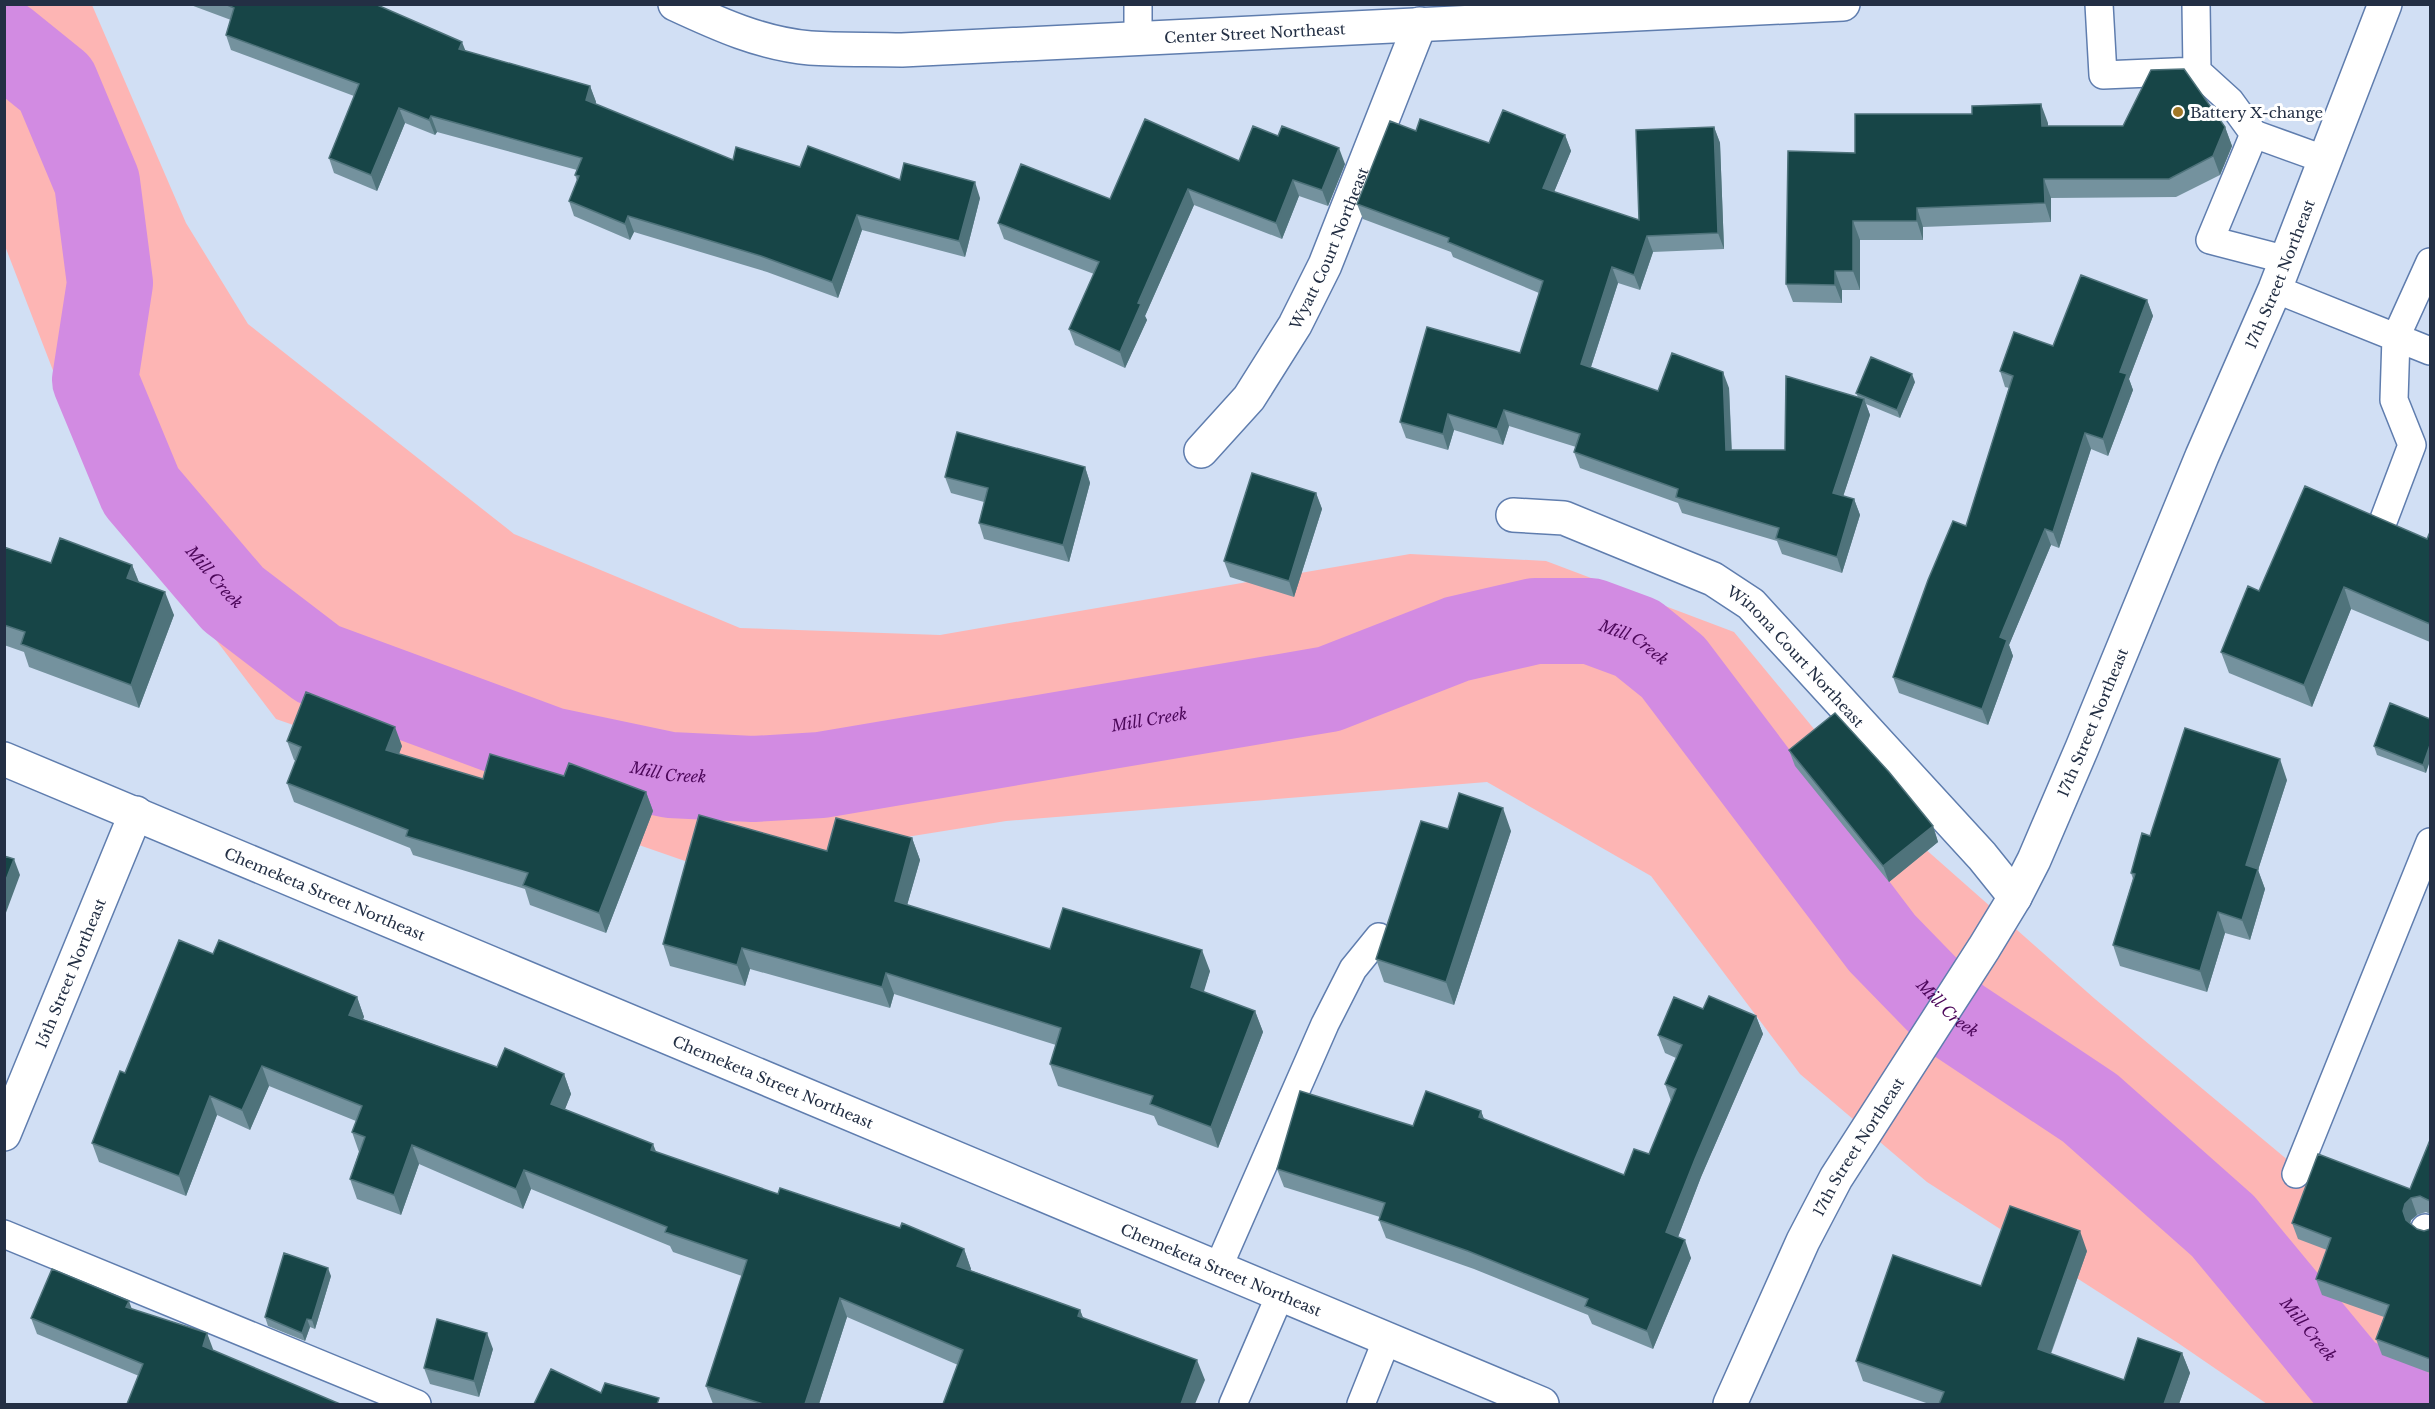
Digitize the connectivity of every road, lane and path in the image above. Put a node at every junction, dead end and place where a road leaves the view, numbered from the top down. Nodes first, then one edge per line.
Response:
1 (675, 4) edge
2 (1138, 4) edge
3 (1843, 4) edge
4 (2099, 4) edge
5 (2196, 4) edge
6 (2385, 4) edge
7 (1644, 9) edge
8 (1420, 24) junction
9 (1138, 38) junction
10 (2197, 71) junction
11 (2254, 134) junction
12 (2326, 160) junction
13 (2430, 262) edge
14 (2281, 274) junction
15 (2397, 337) junction
16 (2430, 351) edge
17 (1201, 451) dead end
18 (1513, 515) dead end
19 (2384, 519) edge
20 (4, 759) edge
21 (136, 813) junction
22 (2430, 842) edge
23 (2015, 897) junction
24 (1379, 937) dead end
25 (4, 1134) edge
26 (2296, 1174) dead end
27 (4, 1234) edge
28 (1218, 1268) junction
29 (1280, 1294) junction
30 (1387, 1339) junction
31 (417, 1404) edge
32 (1233, 1404) edge
33 (1361, 1404) edge
34 (1542, 1404) edge
35 (1730, 1404) edge

1 - 9 street, Center Street Northeast
2 - 9 lane
3 - 7 street, Center Street Northeast
4 - 10 lane
5 - 10 lane
6 - 12 street, 17th Street Northeast
7 - 8 street, Center Street Northeast
8 - 9 street, Center Street Northeast
8 - 17 street, Wyatt Court Northeast
10 - 11 lane
11 - 12 lane
11 - 14 lane
12 - 14 street, 17th Street Northeast
13 - 15 lane
14 - 15 lane
14 - 23 street, 17th Street Northeast
15 - 16 lane
15 - 19 lane
18 - 23 street, Winona Court Northeast
20 - 21 street, Chemeketa Street Northeast
21 - 25 street, 15th Street Northeast
21 - 28 street, Chemeketa Street Northeast
22 - 26 lane
23 - 35 street, 17th Street Northeast
24 - 28 lane
27 - 31 lane
28 - 29 street, Chemeketa Street Northeast
29 - 30 street, Chemeketa Street Northeast
29 - 32 lane
30 - 33 lane
30 - 34 street, Chemeketa Street Northeast

